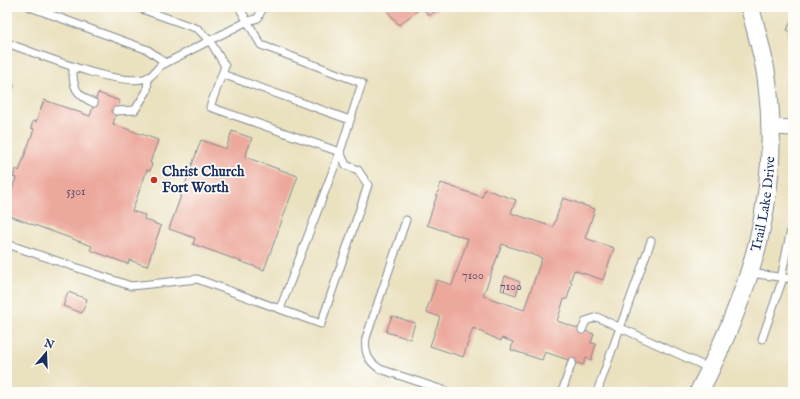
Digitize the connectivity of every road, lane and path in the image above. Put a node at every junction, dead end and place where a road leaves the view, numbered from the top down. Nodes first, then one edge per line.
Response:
1 (30, 7) edge
2 (136, 7) edge
3 (239, 7) edge
4 (263, 7) edge
5 (750, 7) edge
6 (246, 22) junction
7 (210, 41) junction
8 (7, 43) edge
9 (166, 63) junction
10 (73, 66) junction
11 (222, 74) junction
12 (148, 77) junction
13 (7, 85) edge
14 (7, 94) edge
15 (94, 103) dead end
16 (116, 111) dead end
17 (350, 120) junction
18 (771, 128) junction
19 (793, 128) edge
20 (340, 152) junction
21 (406, 220) dead end
22 (793, 220) edge
23 (651, 241) dead end
24 (7, 244) edge
25 (750, 273) junction
26 (782, 278) junction
27 (793, 280) edge
28 (280, 309) junction
29 (620, 328) junction
30 (582, 330) dead end
31 (762, 339) dead end
32 (572, 362) dead end
33 (711, 369) junction
34 (449, 392) edge
35 (562, 392) edge
36 (597, 392) edge
37 (699, 392) edge

1 - 9 lane
2 - 7 lane
3 - 6 lane
4 - 6 lane
5 - 18 street, Trail Lake Drive
6 - 7 lane
6 - 17 lane
7 - 9 lane
7 - 11 lane
8 - 10 lane
9 - 12 lane
10 - 12 lane
10 - 15 lane
11 - 17 lane
11 - 20 lane
12 - 16 lane
13 - 14 lane
17 - 20 lane
18 - 19 street
18 - 25 street, Trail Lake Drive
20 - 28 lane
20 - 28 lane
21 - 34 lane
22 - 26 lane
23 - 29 lane
24 - 28 lane
25 - 26 lane
25 - 33 street, Trail Lake Drive
26 - 27 lane
26 - 31 lane
29 - 30 lane
29 - 33 lane
29 - 36 lane
32 - 35 lane
33 - 37 street, Trail Lake Drive

